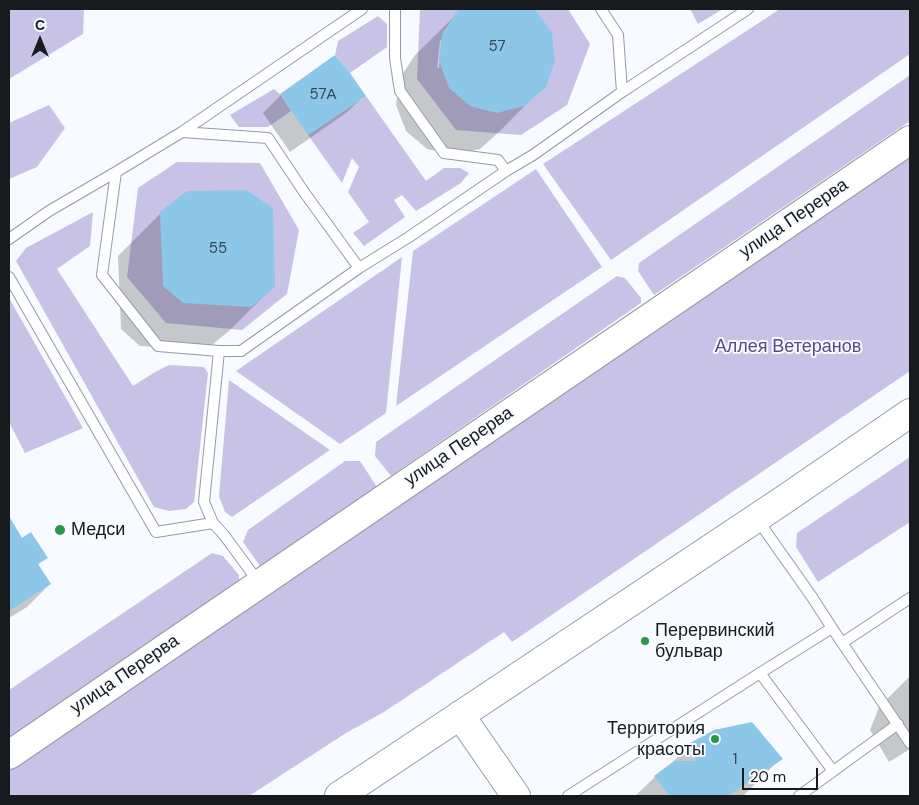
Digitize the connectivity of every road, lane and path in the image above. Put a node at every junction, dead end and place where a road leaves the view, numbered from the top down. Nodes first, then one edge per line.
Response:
1 (362, 9) edge
2 (395, 9) edge
3 (601, 9) edge
4 (748, 9) edge
5 (622, 92) junction
6 (182, 132) junction
7 (910, 140) edge
8 (506, 171) junction
9 (116, 172) junction
10 (9, 239) edge
11 (360, 268) junction
12 (9, 278) edge
13 (219, 351) junction
14 (910, 413) edge
15 (756, 518) junction
16 (213, 523) junction
17 (264, 588) junction
18 (910, 598) edge
19 (832, 628) junction
20 (842, 643) junction
21 (760, 673) junction
22 (460, 714) junction
23 (898, 724) junction
24 (910, 742) edge
25 (9, 755) edge
26 (833, 771) junction
27 (339, 796) edge
28 (516, 796) edge
29 (568, 796) edge
30 (799, 796) edge

1 - 6 lane
2 - 8 lane
3 - 5 lane
4 - 5 lane
5 - 8 lane
6 - 9 lane
6 - 11 lane
7 - 17 street, улица Перерва
8 - 11 lane
9 - 10 lane
9 - 13 lane
11 - 13 lane
12 - 16 lane
13 - 16 lane
14 - 15 street
15 - 19 lane
15 - 22 street
16 - 17 lane
17 - 25 street, улица Перерва
18 - 20 lane
19 - 20 lane
19 - 21 lane
20 - 23 lane
21 - 26 lane
21 - 29 lane
22 - 27 street
22 - 28 street
23 - 24 lane
23 - 26 lane
26 - 30 lane

